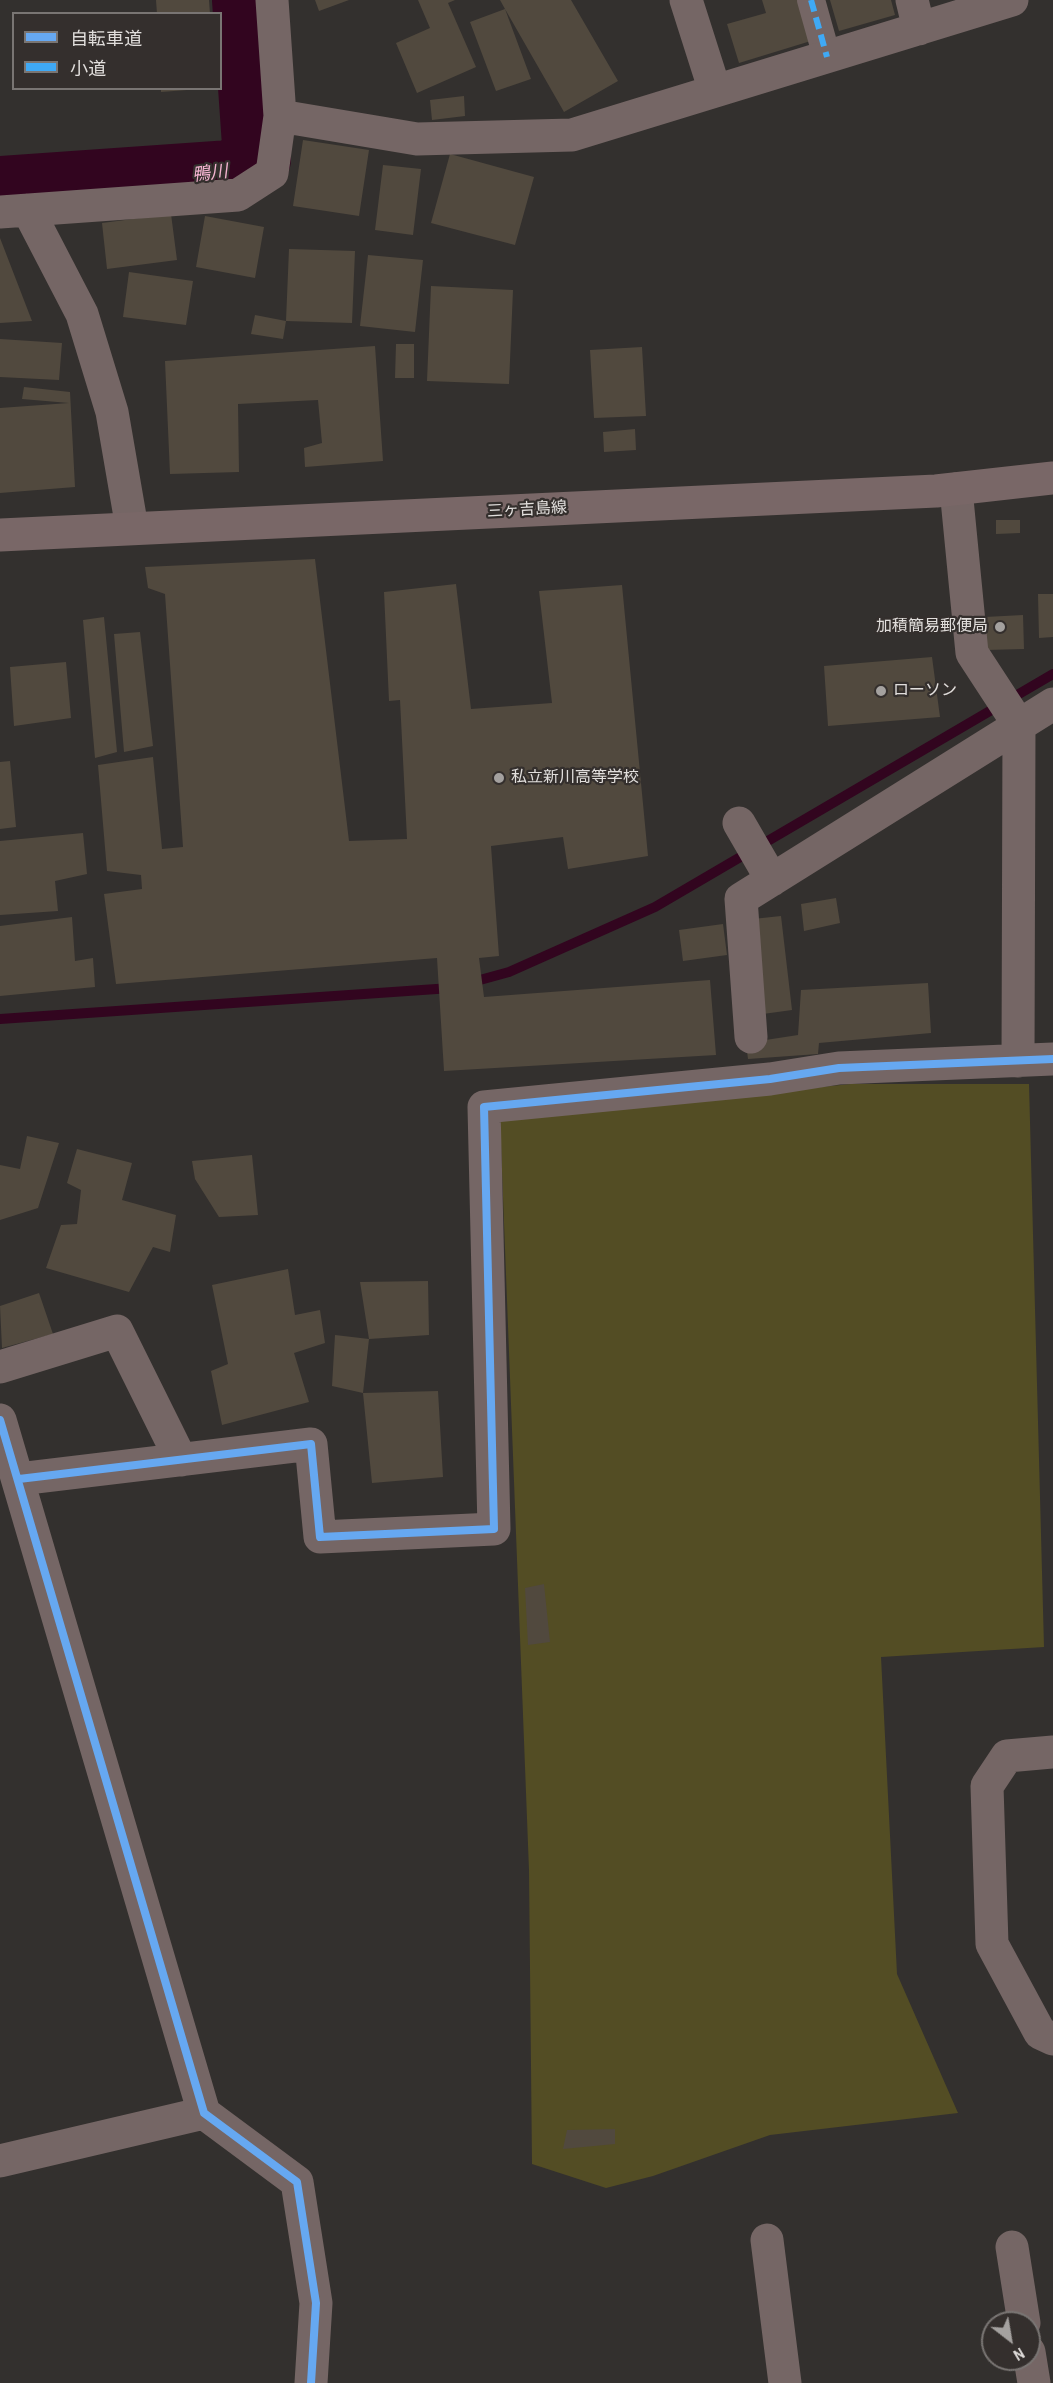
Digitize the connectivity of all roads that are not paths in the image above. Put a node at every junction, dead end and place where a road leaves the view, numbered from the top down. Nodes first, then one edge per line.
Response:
1 (272, 0) edge
2 (686, 0) edge
3 (811, 0) edge
4 (1012, 0) edge
5 (916, 14) edge
6 (827, 57) junction
7 (715, 91) junction
8 (280, 116) junction
9 (14, 211) edge
10 (1053, 478) edge
11 (956, 489) junction
12 (132, 528) junction
13 (0, 535) edge
14 (1053, 704) edge
15 (1019, 725) junction
16 (739, 824) dead end
17 (772, 880) junction
18 (751, 1037) dead end
19 (1053, 1059) edge
20 (1018, 1061) junction
21 (0, 1367) edge
22 (0, 1420) edge
23 (181, 1460) junction
24 (19, 1479) junction
25 (1053, 1752) edge
26 (1053, 2039) edge
27 (204, 2113) junction
28 (0, 2161) edge
29 (766, 2240) dead end
30 (1012, 2247) dead end
31 (1022, 2311) edge
32 (311, 2383) edge
33 (785, 2383) edge

1 - 8 street
2 - 7 street
3 - 6 street
4 - 5 street
5 - 6 street
6 - 7 street
7 - 8 street
8 - 9 street
9 - 12 street
10 - 11 main road, 三ヶ吉島線
11 - 12 main road, 三ヶ吉島線
11 - 15 street
12 - 13 main road, 三ヶ吉島線
14 - 15 street
15 - 17 street
15 - 20 street
16 - 17 street
17 - 18 street
19 - 20 street
20 - 23 street
21 - 23 street
22 - 24 street
23 - 24 street
24 - 27 street
25 - 26 street
27 - 28 street
27 - 32 street
29 - 33 street
30 - 31 street

